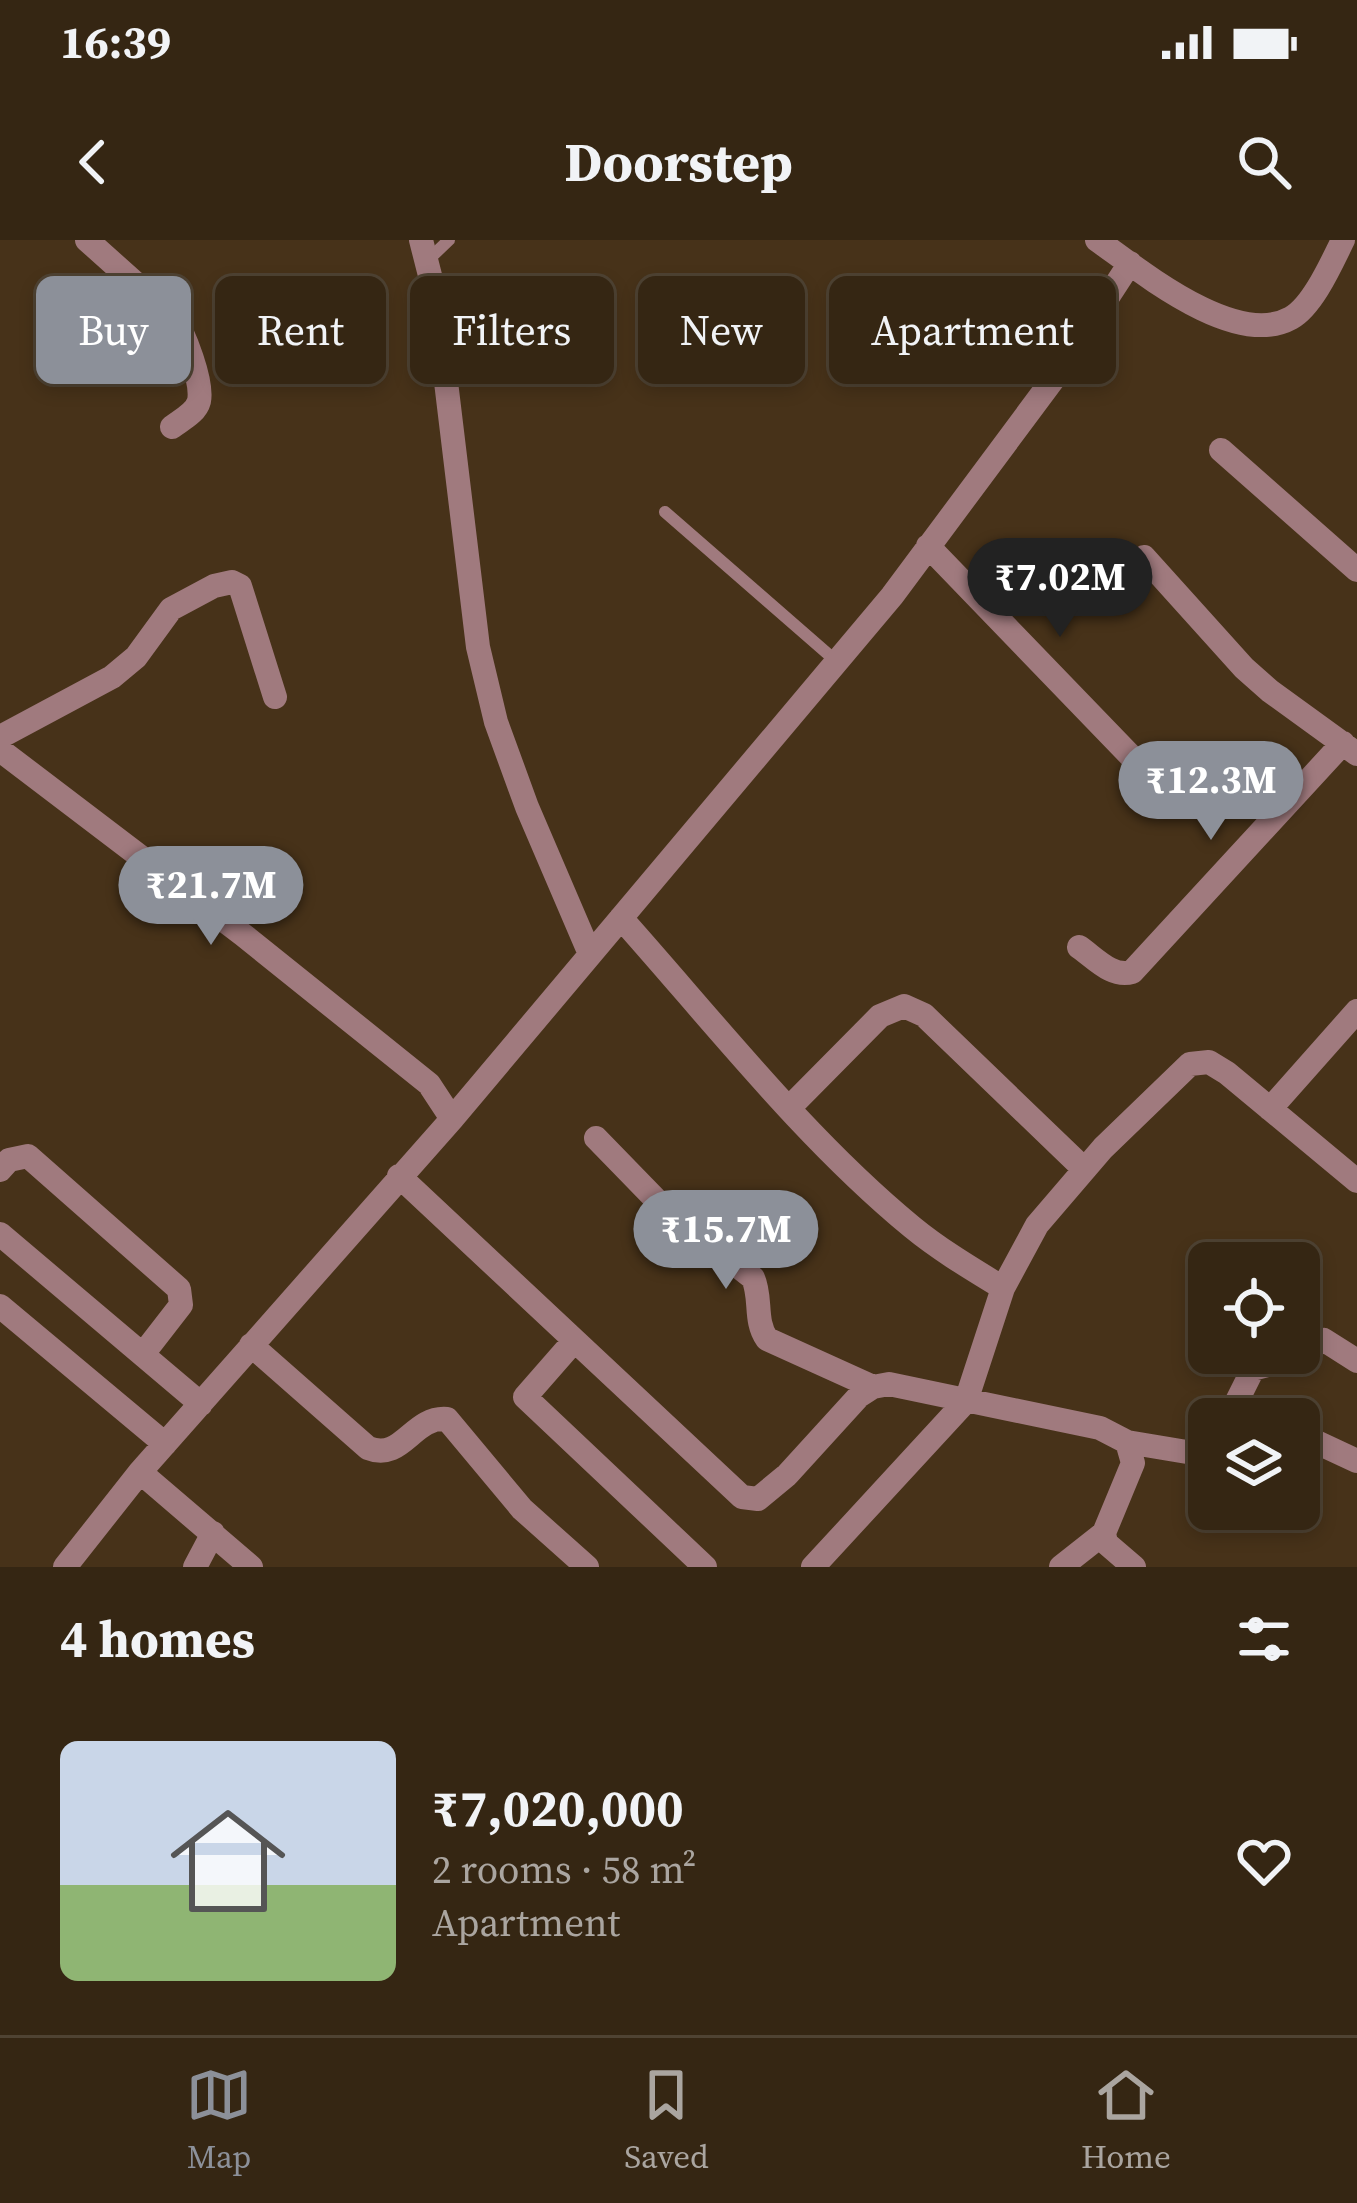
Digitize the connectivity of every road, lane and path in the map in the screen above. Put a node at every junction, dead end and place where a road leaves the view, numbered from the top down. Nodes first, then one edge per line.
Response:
1 (87, 240) edge
2 (449, 240) edge
3 (1097, 240) edge
4 (1343, 240) edge
5 (424, 250) edge
6 (1130, 263) junction
7 (172, 427) dead end
8 (1221, 450) dead end
9 (665, 512) dead end
10 (928, 546) junction
11 (1144, 557) dead end
12 (1357, 570) edge
13 (836, 662) junction
14 (275, 697) dead end
15 (0, 737) edge
16 (1350, 748) edge
17 (0, 750) edge
18 (1148, 775) dead end
19 (621, 918) junction
20 (1079, 947) dead end
21 (590, 954) junction
22 (1357, 1011) edge
23 (790, 1107) junction
24 (1270, 1109) junction
25 (452, 1119) junction
26 (596, 1138) dead end
27 (1084, 1169) junction
28 (0, 1170) edge
29 (399, 1176) junction
30 (1357, 1181) edge
31 (0, 1234) edge
32 (1004, 1288) junction
33 (0, 1306) edge
34 (574, 1341) junction
35 (251, 1345) junction
36 (143, 1354) junction
37 (1357, 1361) edge
38 (874, 1387) junction
39 (1244, 1398) edge
40 (966, 1401) junction
41 (201, 1404) junction
42 (1127, 1442) junction
43 (165, 1444) junction
44 (1320, 1444) edge
45 (1188, 1452) edge
46 (1357, 1461) edge
47 (140, 1472) junction
48 (213, 1533) junction
49 (1104, 1533) junction
50 (65, 1567) edge
51 (195, 1567) edge
52 (251, 1567) edge
53 (587, 1567) edge
54 (705, 1567) edge
55 (813, 1567) edge
56 (1061, 1567) edge
57 (1134, 1567) edge

1 - 7 street
2 - 5 lane
3 - 6 street
4 - 6 street
5 - 21 street
6 - 10 street
8 - 12 street
9 - 13 lane
10 - 13 street
10 - 18 street
11 - 16 street
13 - 19 street
14 - 15 street
16 - 20 street
17 - 25 street
19 - 21 street
19 - 23 street
21 - 25 street
22 - 24 street
23 - 27 street
23 - 32 street
24 - 27 street
24 - 30 street
25 - 29 street
26 - 38 street
27 - 32 street
28 - 36 street
29 - 34 street
29 - 35 street
31 - 36 street
32 - 40 street
33 - 43 street
34 - 38 street
34 - 54 street
35 - 41 street
35 - 53 street
36 - 41 street
37 - 39 street
38 - 40 street
40 - 42 street
40 - 55 street
41 - 43 street
42 - 45 street
42 - 49 street
43 - 47 street
44 - 46 street
47 - 48 street
47 - 50 street
48 - 51 street
48 - 52 street
49 - 56 street
49 - 57 street

